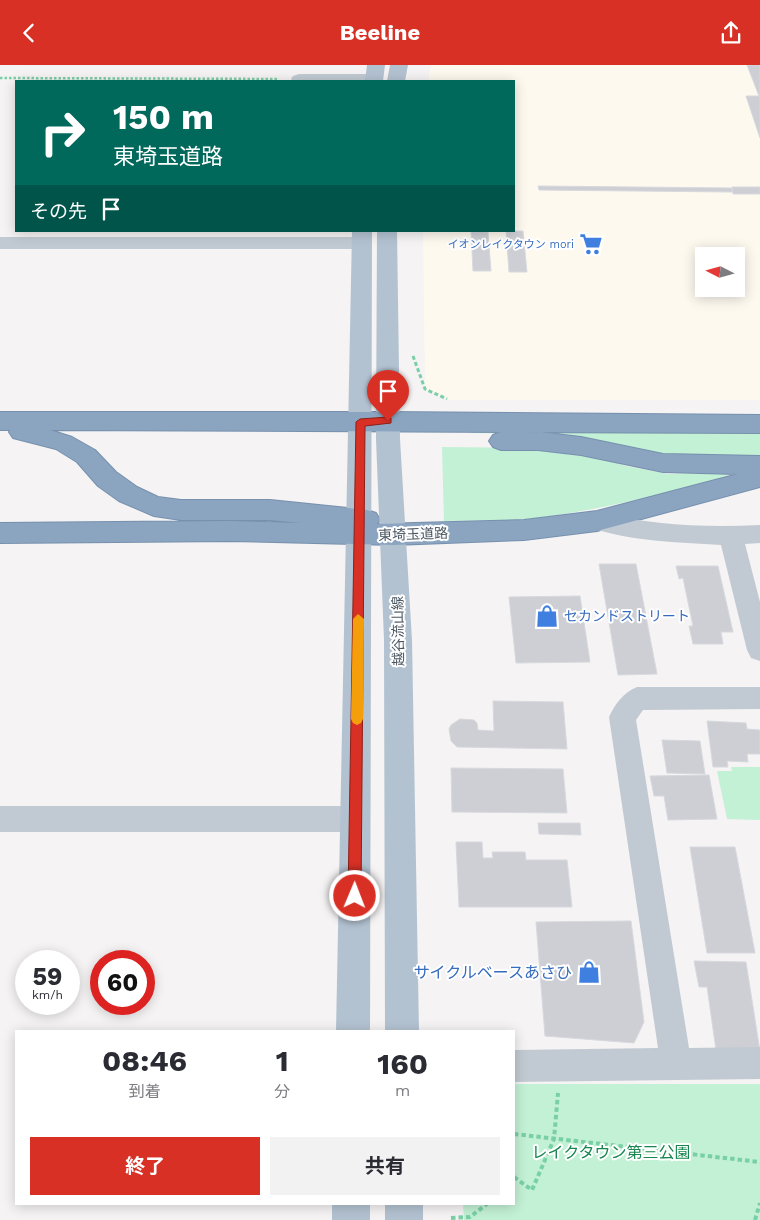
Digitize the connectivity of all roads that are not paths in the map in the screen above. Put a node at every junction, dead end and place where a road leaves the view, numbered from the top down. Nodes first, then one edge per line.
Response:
1 (399, 65) edge
2 (374, 75) edge
3 (299, 79) road end
4 (396, 80) edge
5 (387, 232) edge
6 (361, 237) edge
7 (0, 243) edge
8 (0, 421) edge
9 (360, 422) junction
10 (760, 424) edge
11 (0, 429) edge
12 (388, 430) junction
13 (760, 465) edge
14 (760, 478) edge
15 (597, 521) junction
16 (360, 526) junction
17 (0, 533) edge
18 (760, 534) edge
19 (394, 535) junction
20 (732, 535) junction
21 (760, 650) edge
22 (760, 698) edge
23 (0, 819) edge
24 (356, 819) junction
25 (353, 1030) edge
26 (402, 1030) edge
27 (676, 1063) junction
28 (760, 1063) edge
29 (515, 1067) edge
30 (351, 1205) edge
31 (404, 1205) edge
32 (351, 1220) edge
33 (404, 1220) edge

1 - 4 main road
2 - 3 street
5 - 12 main road, 越谷流山線
6 - 7 street
6 - 9 main road
8 - 9 highway
9 - 12 highway
9 - 16 main road
10 - 12 highway
11 - 16 highway
12 - 13 highway
12 - 19 main road, 越谷流山線
14 - 15 highway, 東埼玉道路
15 - 19 highway, 東埼玉道路
15 - 20 street
16 - 17 highway, 東埼玉道路
16 - 19 highway, 東埼玉道路
16 - 24 main road
18 - 20 street
19 - 26 main road, 越谷流山線
20 - 21 street
22 - 27 street
23 - 24 street
24 - 25 main road
27 - 28 street
27 - 29 street
30 - 32 main road
31 - 33 main road

